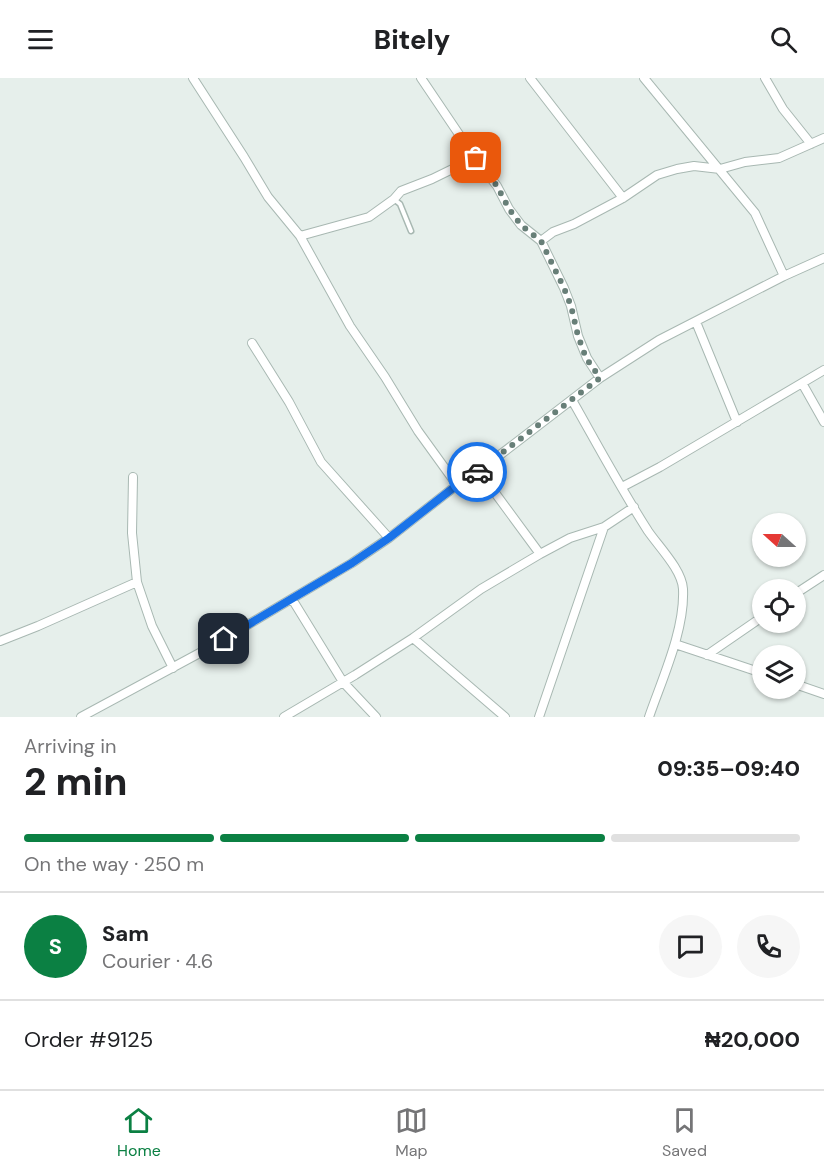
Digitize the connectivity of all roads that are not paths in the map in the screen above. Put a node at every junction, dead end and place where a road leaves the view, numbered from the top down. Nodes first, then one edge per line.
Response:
1 (193, 78) edge
2 (421, 78) edge
3 (530, 78) edge
4 (644, 78) edge
5 (765, 78) edge
6 (824, 138) edge
7 (811, 144) junction
8 (476, 158) junction
9 (720, 169) junction
10 (623, 198) junction
11 (394, 199) junction
12 (411, 231) dead end
13 (300, 236) junction
14 (541, 241) junction
15 (824, 258) edge
16 (784, 276) junction
17 (696, 322) junction
18 (252, 343) dead end
19 (824, 370) edge
20 (600, 378) junction
21 (802, 383) junction
22 (572, 400) junction
23 (736, 422) junction
24 (824, 422) edge
25 (479, 471) junction
26 (132, 477) dead end
27 (457, 485) junction
28 (622, 487) junction
29 (634, 507) junction
30 (604, 527) junction
31 (389, 538) junction
32 (540, 554) junction
33 (824, 574) edge
34 (136, 582) junction
35 (806, 586) edge
36 (292, 599) junction
37 (752, 624) edge
38 (413, 638) junction
39 (0, 641) edge
40 (675, 644) junction
41 (706, 655) junction
42 (173, 668) junction
43 (752, 670) edge
44 (343, 682) junction
45 (806, 688) edge
46 (824, 694) edge
47 (81, 717) edge
48 (284, 717) edge
49 (376, 717) edge
50 (505, 717) edge
51 (539, 717) edge
52 (649, 717) edge

1 - 13 street
2 - 8 street
3 - 10 street
4 - 9 street
5 - 7 street
6 - 7 street
7 - 9 street
8 - 11 street
8 - 14 street
9 - 10 street
9 - 16 street
10 - 14 street
11 - 12 lane
11 - 13 street
13 - 27 street
14 - 20 street
15 - 16 street
16 - 17 street
17 - 20 street
17 - 23 street
18 - 31 street
19 - 21 street
20 - 22 street
21 - 23 street
21 - 24 street
22 - 25 street
22 - 28 street
23 - 28 street
25 - 27 street
25 - 32 street
26 - 34 street
27 - 31 street
28 - 29 street
29 - 30 street
29 - 40 street
30 - 32 street
30 - 51 street
31 - 36 street
32 - 38 street
33 - 35 street
34 - 39 street
34 - 42 street
36 - 42 street
36 - 44 street
37 - 41 street
38 - 44 street
38 - 50 street
40 - 41 street
40 - 52 street
41 - 43 street
42 - 47 street
44 - 48 street
44 - 49 street
45 - 46 street

